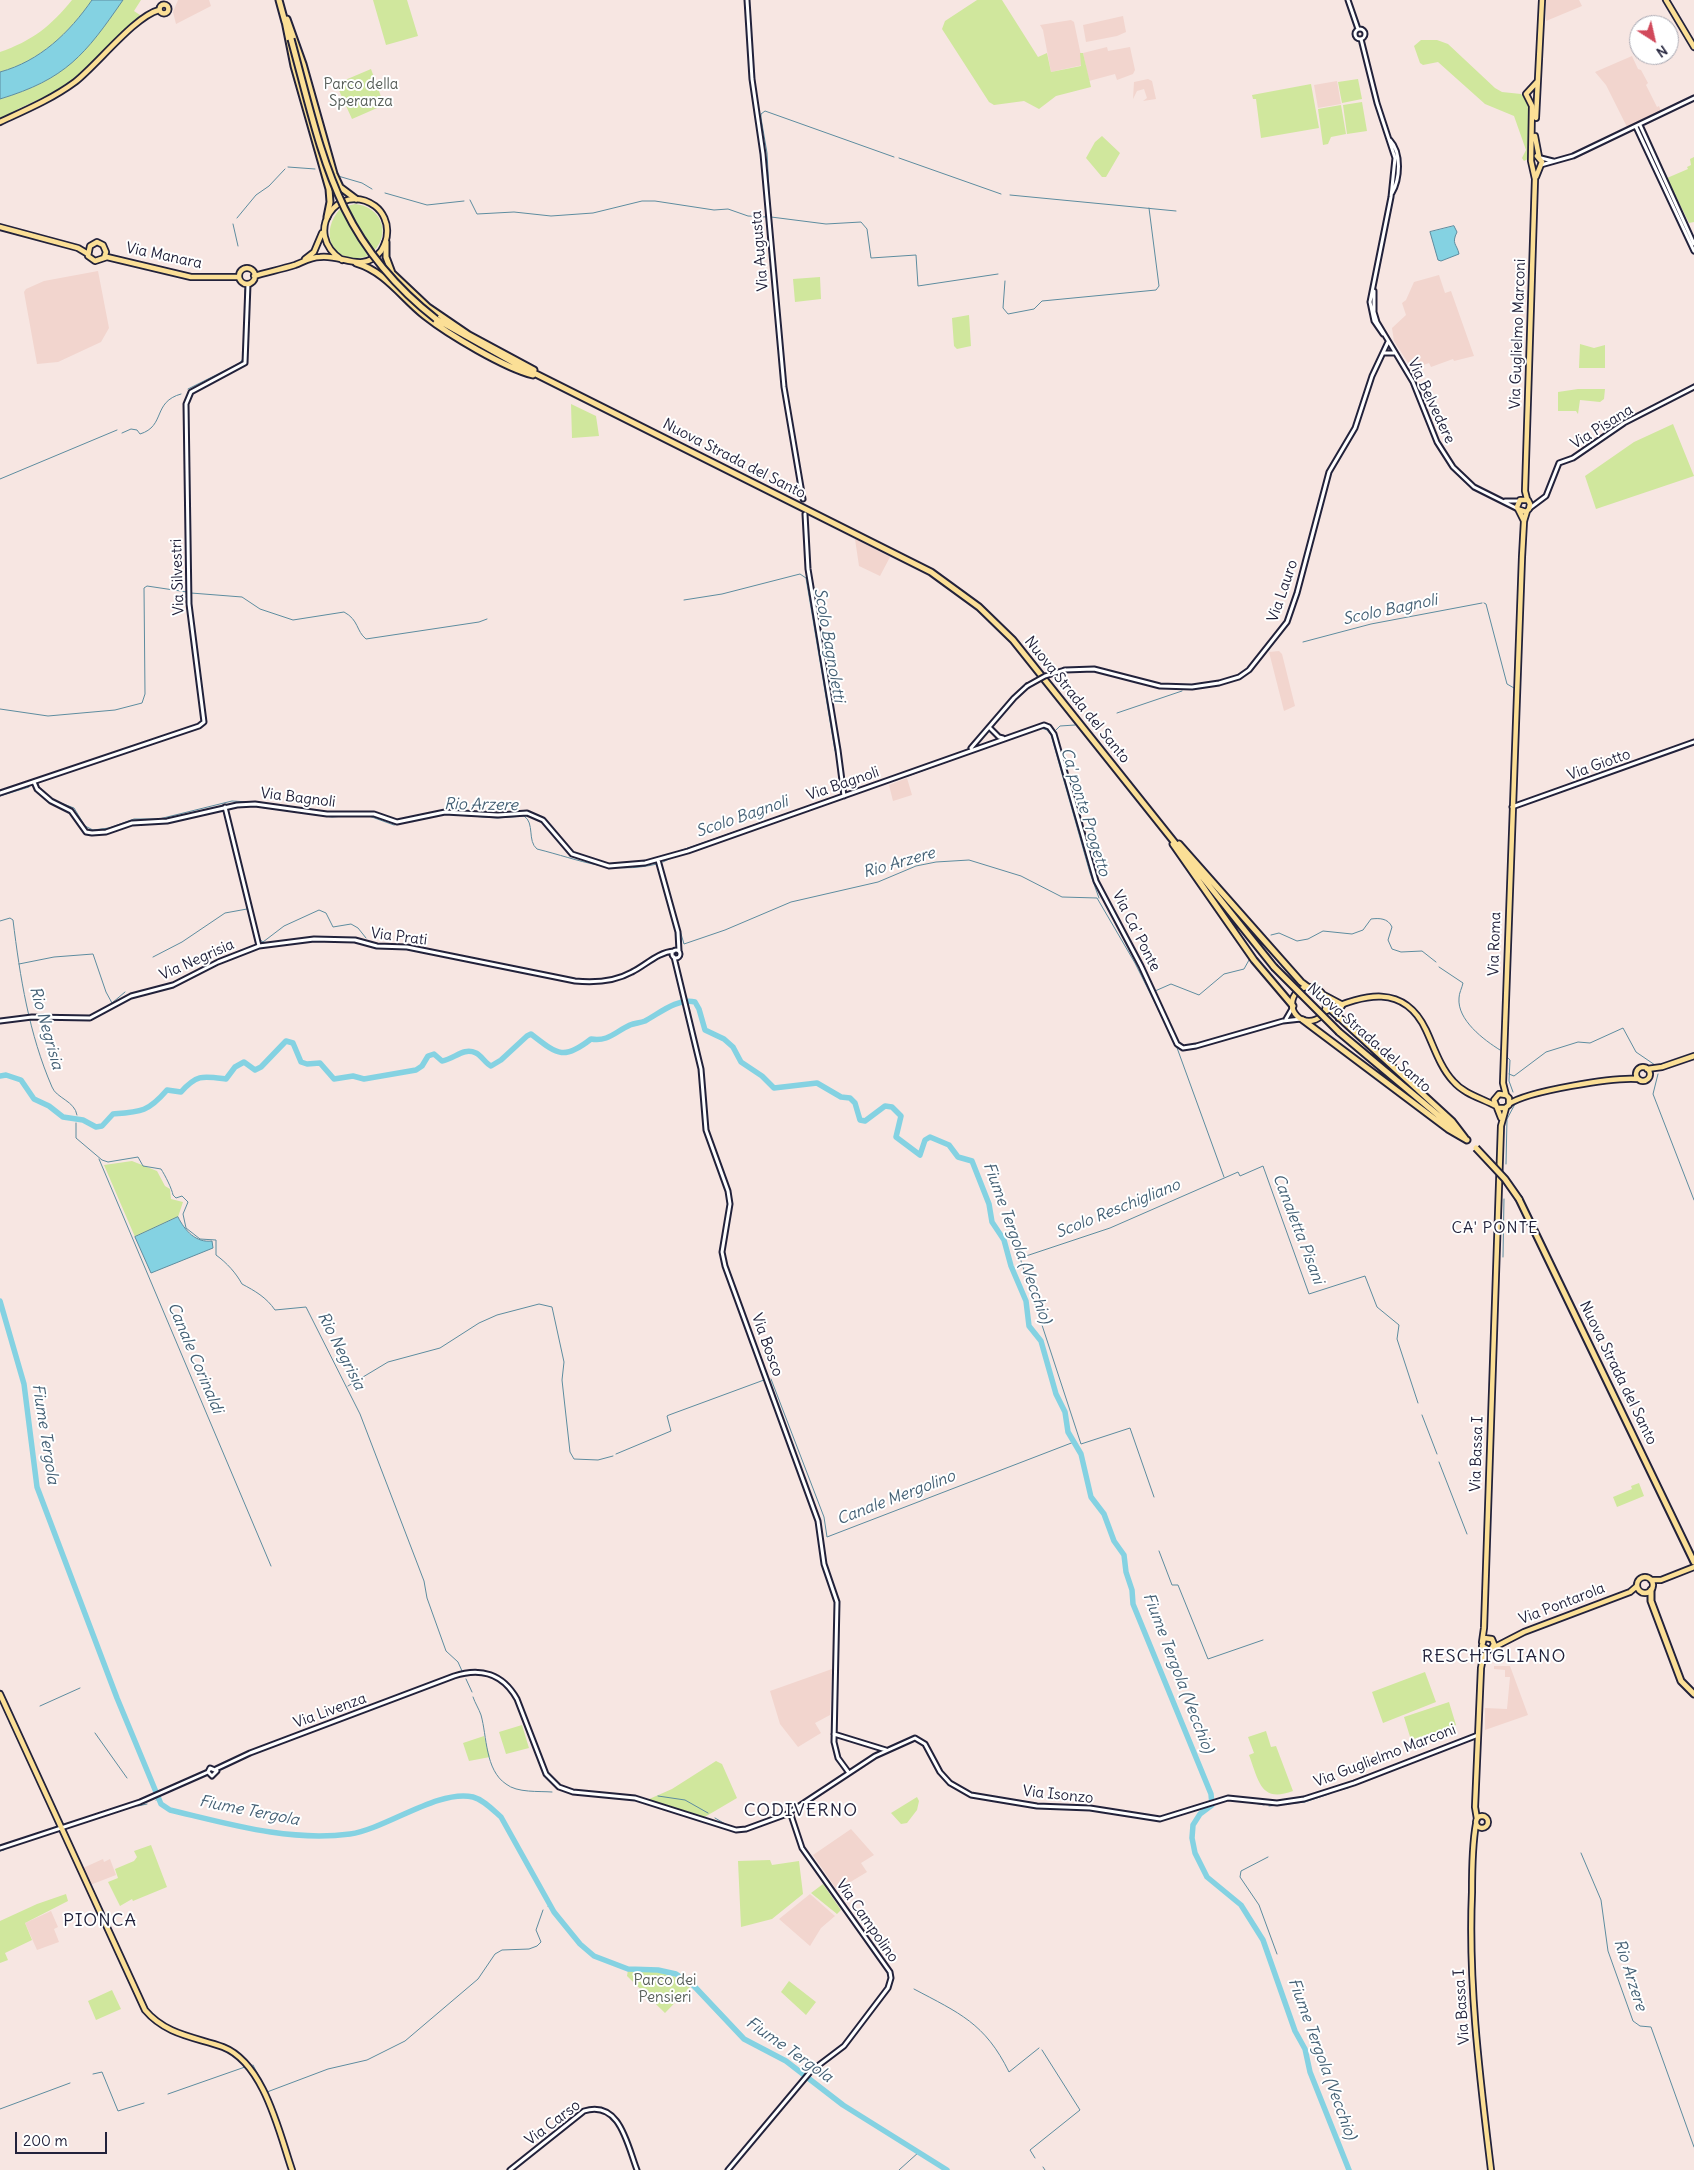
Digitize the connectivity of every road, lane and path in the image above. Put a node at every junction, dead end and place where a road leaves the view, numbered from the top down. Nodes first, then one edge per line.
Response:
1 (171, 0) edge
2 (280, 0) edge
3 (747, 0) edge
4 (1348, 0) edge
5 (1542, 0) edge
6 (1666, 0) edge
7 (286, 20) junction
8 (1358, 28) junction
9 (1361, 39) junction
10 (1694, 48) edge
11 (1538, 82) junction
12 (1529, 89) junction
13 (1536, 94) junction
14 (1694, 98) edge
15 (1528, 99) junction
16 (0, 122) edge
17 (1638, 126) junction
18 (1532, 158) junction
19 (1540, 158) junction
20 (1557, 161) junction
21 (1533, 166) junction
22 (1540, 166) junction
23 (1536, 179) junction
24 (356, 199) junction
25 (326, 218) junction
26 (0, 227) edge
27 (323, 230) junction
28 (386, 242) junction
29 (1694, 244) edge
30 (90, 246) junction
31 (78, 248) junction
32 (106, 250) junction
33 (1694, 251) edge
34 (88, 254) junction
35 (104, 258) junction
36 (114, 258) junction
37 (342, 260) junction
38 (301, 262) junction
39 (356, 263) junction
40 (254, 276) junction
41 (239, 277) junction
42 (248, 284) junction
43 (1389, 343) junction
44 (1396, 353) junction
45 (1382, 354) junction
46 (544, 378) junction
47 (1694, 387) edge
48 (1525, 490) junction
49 (803, 499) tunnel mouth
50 (1520, 500) junction
51 (1528, 500) junction
52 (1502, 501) junction
53 (1539, 501) junction
54 (1529, 509) junction
55 (1519, 510) junction
56 (805, 514) tunnel mouth
57 (1524, 521) junction
58 (1044, 725) joint
59 (990, 728) junction
60 (1004, 738) junction
61 (1694, 742) edge
62 (969, 750) junction
63 (34, 782) junction
64 (844, 786) junction
65 (0, 793) edge
66 (848, 794) junction
67 (844, 796) junction
68 (225, 807) junction
69 (1512, 807) junction
70 (1167, 833) junction
71 (658, 860) junction
72 (259, 946) junction
73 (675, 953) junction
74 (1309, 988) junction
75 (1322, 994) junction
76 (1326, 1004) junction
77 (1342, 1005) junction
78 (1293, 1007) junction
79 (1330, 1009) junction
80 (1324, 1012) junction
81 (1339, 1019) junction
82 (1302, 1020) junction
83 (0, 1021) edge
84 (1283, 1021) junction
85 (1694, 1056) edge
86 (1662, 1067) junction
87 (1647, 1069) junction
88 (1636, 1072) junction
89 (1650, 1076) junction
90 (1621, 1078) junction
91 (1638, 1079) junction
92 (1503, 1083) junction
93 (1497, 1096) junction
94 (1507, 1096) junction
95 (1527, 1096) junction
96 (1481, 1098) junction
97 (1508, 1106) junction
98 (1497, 1107) junction
99 (1502, 1120) junction
100 (1467, 1140) junction
101 (1694, 1562) edge
102 (1694, 1567) edge
103 (1651, 1580) junction
104 (1660, 1580) junction
105 (1637, 1586) junction
106 (1652, 1589) junction
107 (1630, 1592) junction
108 (1642, 1593) junction
109 (1651, 1601) junction
110 (1484, 1628) junction
111 (1491, 1638) junction
112 (1503, 1641) junction
113 (1482, 1644) junction
114 (1490, 1649) junction
115 (1482, 1662) junction
116 (0, 1694) edge
117 (1694, 1694) edge
118 (834, 1734) junction
119 (1478, 1735) junction
120 (872, 1747) junction
121 (886, 1750) junction
122 (875, 1756) junction
123 (216, 1769) junction
124 (208, 1772) junction
125 (849, 1773) junction
126 (1212, 1802) joint
127 (1476, 1802) junction
128 (790, 1812) junction
129 (1484, 1816) junction
130 (1476, 1821) junction
131 (1482, 1828) junction
132 (61, 1829) junction
133 (1474, 1841) junction
134 (0, 1848) edge
135 (292, 2170) edge
136 (510, 2170) edge
137 (638, 2170) edge
138 (729, 2170) edge
139 (1491, 2170) edge

1 - 16 main road
2 - 7 highway, Nuova Strada del Santo
3 - 49 street, Via Augusta
4 - 8 street
5 - 11 main road
6 - 10 main road
7 - 24 highway, bridge
7 - 25 highway, bridge
7 - 46 highway, Nuova Strada del Santo, bridge
8 - 9 street
8 - 9 street
9 - 43 street
11 - 12 main road
11 - 13 main road
12 - 13 main road
12 - 15 main road
13 - 15 main road
13 - 19 main road
14 - 17 street
15 - 18 main road
17 - 20 street
17 - 29 street
17 - 33 street
18 - 19 main road
18 - 21 main road, Via Guglielmo Marconi
19 - 20 street
19 - 22 main road, Via Guglielmo Marconi
20 - 22 street
21 - 22 main road
21 - 23 main road, Via Guglielmo Marconi
22 - 23 main road, Via Guglielmo Marconi
23 - 48 main road, Via Guglielmo Marconi
24 - 25 main road
24 - 28 main road
25 - 27 main road
26 - 31 main road
27 - 37 main road
27 - 38 main road
28 - 39 main road
28 - 46 highway
30 - 31 main road
30 - 32 main road
30 - 34 main road
31 - 34 main road
32 - 35 main road
32 - 36 main road, Via Manara
34 - 35 main road
35 - 36 main road, Via Manara
36 - 41 main road, Via Manara
37 - 38 main road
37 - 39 main road
38 - 40 main road
39 - 46 highway
40 - 41 main road
40 - 42 main road
41 - 42 main road
42 - 63 street, Via Silvestri
43 - 44 street, Via Belvedere
43 - 45 street, Via Lauro
44 - 45 street
44 - 52 street, Via Belvedere
45 - 59 street, Via Lauro, bridge
46 - 70 highway, Nuova Strada del Santo
47 - 53 street, Via Pisana
48 - 50 main road, Via Guglielmo Marconi
48 - 51 main road, Via Guglielmo Marconi
50 - 51 main road
50 - 52 street, Via Belvedere
50 - 55 main road, Via Guglielmo Marconi
51 - 53 street
51 - 54 main road, Via Guglielmo Marconi
52 - 55 street, Via Belvedere
53 - 54 street, Via Pisana
54 - 55 main road
54 - 57 main road
55 - 57 main road
56 - 64 street
57 - 69 main road
58 - 60 street, Via Bagnoli
58 - 84 street, Via Ca' Ponte
59 - 60 street
59 - 62 street, Via Bagnoli
60 - 62 street, Via Bagnoli
61 - 69 street, Via Giotto
62 - 66 street, Via Bagnoli
63 - 65 street
63 - 68 street, Via Bagnoli
64 - 66 street
64 - 67 street
66 - 67 street, Via Bagnoli
67 - 71 street, Via Bagnoli
68 - 71 street, Via Bagnoli
68 - 72 street
69 - 92 main road, Via Roma
70 - 74 highway
70 - 78 highway
70 - 100 highway, Nuova Strada del Santo, bridge
71 - 73 street
72 - 73 street, Via Prati
72 - 83 street, Via Negrisia
73 - 118 street, Via Bosco
74 - 75 main road
74 - 78 main road
75 - 76 main road
75 - 77 main road
76 - 79 main road
76 - 80 main road
77 - 79 main road
77 - 81 highway
77 - 96 main road
78 - 82 main road
78 - 84 street
79 - 80 main road
79 - 81 highway
80 - 82 main road
81 - 100 highway
82 - 84 street, Via Ca' Ponte
82 - 100 highway
85 - 86 main road
86 - 87 main road
86 - 89 main road
87 - 88 main road
87 - 89 main road
88 - 90 main road
88 - 91 main road
89 - 91 main road
90 - 91 main road
90 - 95 main road
92 - 93 main road, Via Roma
92 - 94 main road, Via Roma
93 - 94 main road
93 - 96 main road
93 - 98 main road
94 - 95 main road
94 - 97 main road, Via Roma
95 - 97 main road
96 - 98 main road
97 - 98 main road
97 - 99 main road
98 - 99 main road
99 - 110 main road, Via Bassa I
100 - 101 highway, Nuova Strada del Santo, bridge
102 - 104 main road, Via Pontarola
103 - 104 main road, Via Pontarola
103 - 105 main road, Via Pontarola
103 - 106 main road
104 - 106 main road, Via Pontarola
105 - 107 main road, Via Pontarola
105 - 108 main road
106 - 108 main road, Via Pontarola
106 - 109 highway
107 - 108 main road, Via Pontarola
107 - 112 main road, Via Pontarola
108 - 109 highway
109 - 117 highway
110 - 111 main road
110 - 113 main road, Via Bassa I
111 - 112 main road
111 - 113 main road
111 - 114 main road
112 - 114 main road, Via Pontarola
113 - 114 main road
113 - 115 main road, Via Bassa I
114 - 115 main road, Via Bassa I
115 - 119 main road, Via Bassa I
116 - 132 main road
118 - 120 street
118 - 125 street, Via Bosco
119 - 126 street, Via Guglielmo Marconi
119 - 127 main road, Via Bassa I
120 - 121 street
120 - 122 street
121 - 122 street
121 - 126 street, Via Isonzo
122 - 125 street
123 - 124 street, Via Livenza
123 - 124 street, Via Livenza
123 - 128 street, Via Livenza
124 - 132 street, Via Livenza
125 - 128 street
127 - 129 main road
127 - 130 main road, Via Bassa I
128 - 138 street, Via Campolino
129 - 130 main road
129 - 131 main road, Via Bassa I
130 - 131 main road
130 - 133 main road, Via Bassa I
131 - 133 main road, Via Bassa I
132 - 134 street, Via Livenza
132 - 135 main road
133 - 139 main road, Via Bassa I
136 - 137 street, Via Carso

